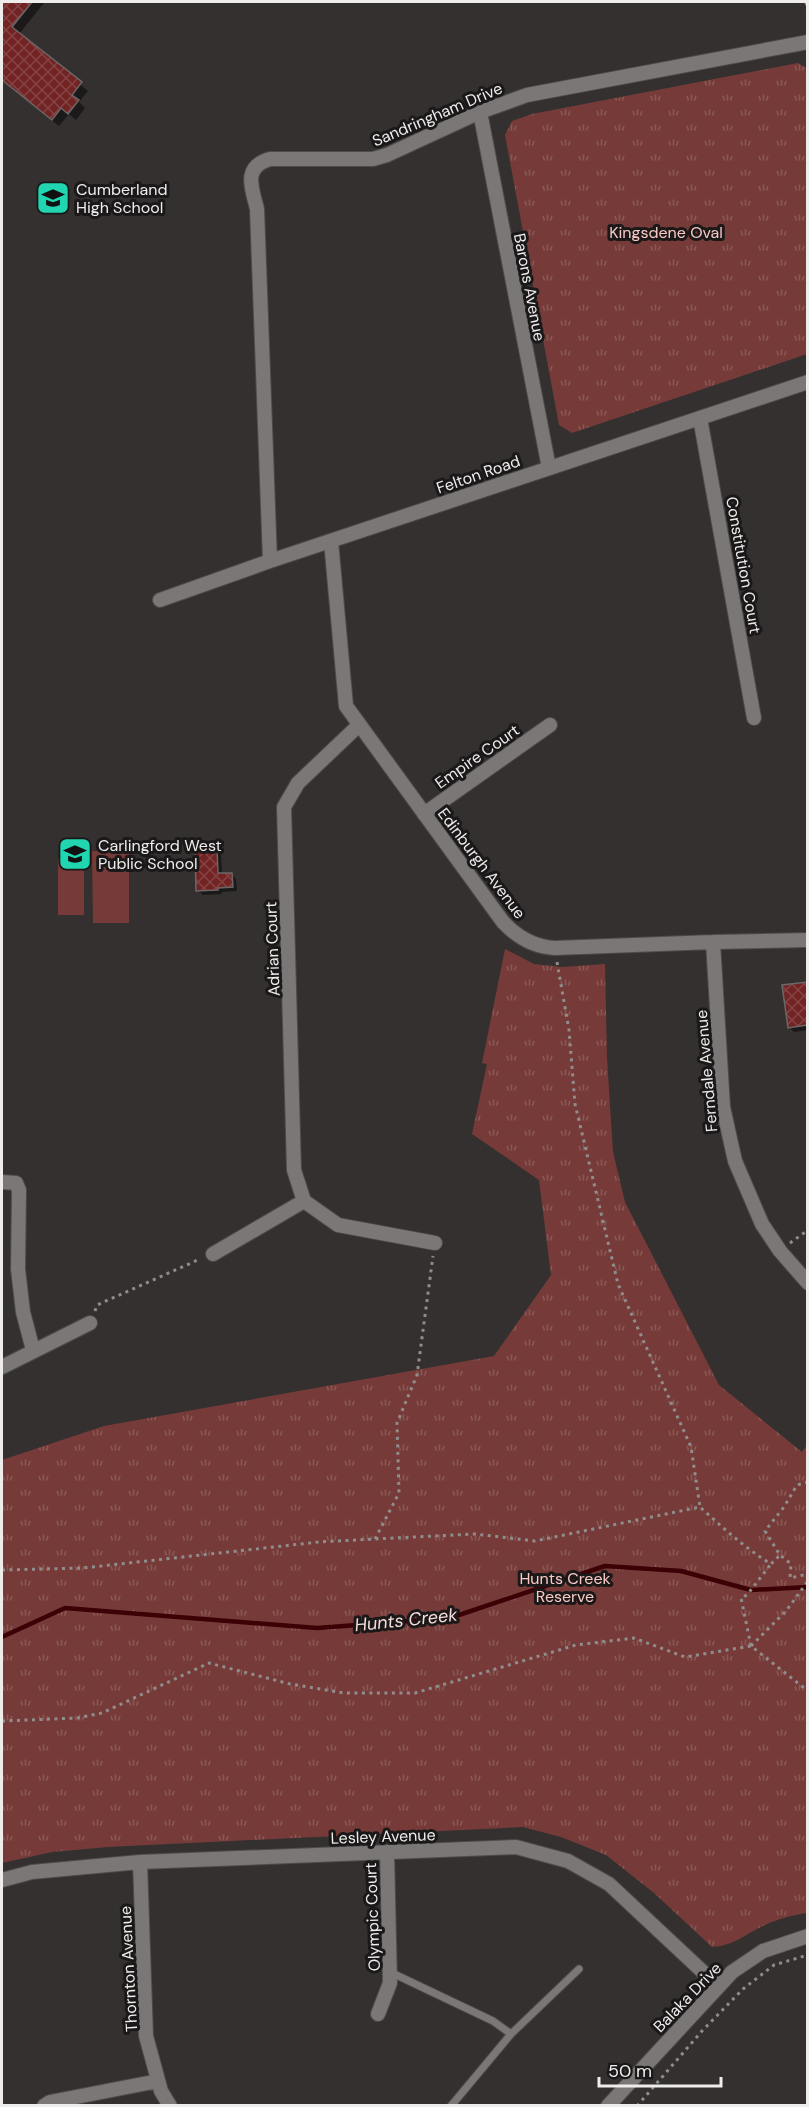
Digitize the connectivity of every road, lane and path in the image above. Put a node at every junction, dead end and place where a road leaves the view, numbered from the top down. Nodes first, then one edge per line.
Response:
1 (806, 2) edge
2 (807, 14) edge
3 (807, 42) edge
4 (480, 112) junction
5 (807, 382) edge
6 (700, 418) junction
7 (549, 468) junction
8 (332, 541) junction
9 (270, 561) junction
10 (160, 600) dead end
11 (754, 718) dead end
12 (359, 725) junction
13 (550, 725) dead end
14 (424, 814) junction
15 (807, 940) edge
16 (713, 942) junction
17 (555, 948) junction
18 (2, 1182) edge
19 (304, 1201) junction
20 (807, 1230) edge
21 (435, 1243) joint
22 (780, 1251) junction
23 (213, 1254) joint
24 (807, 1283) edge
25 (90, 1323) joint
26 (33, 1350) junction
27 (2, 1367) edge
28 (807, 1482) edge
29 (700, 1507) junction
30 (374, 1539) junction
31 (780, 1555) junction
32 (771, 1564) junction
33 (2, 1570) edge
34 (807, 1574) edge
35 (807, 1581) edge
36 (751, 1646) junction
37 (807, 1691) edge
38 (2, 1720) edge
39 (387, 1852) junction
40 (140, 1862) junction
41 (2, 1880) edge
42 (807, 1936) edge
43 (807, 1955) edge
44 (579, 1969) dead end
45 (390, 1972) junction
46 (718, 1986) junction
47 (378, 2014) dead end
48 (511, 2034) junction
49 (158, 2080) junction
50 (44, 2106) edge
51 (170, 2106) edge
52 (451, 2106) edge
53 (608, 2106) edge
54 (637, 2106) edge

1 - 2 path
3 - 4 street, Sandringham Drive
4 - 7 street, Barons Avenue
4 - 9 street, Sandringham Drive
5 - 6 street, Felton Road
6 - 7 street, Felton Road
6 - 11 street, Constitution Court
7 - 8 street, Felton Road
8 - 9 street, Felton Road
8 - 12 street, Edinburgh Avenue
9 - 10 street, Felton Road
12 - 14 street, Edinburgh Avenue
12 - 19 street, Adrian Court
13 - 14 street, Empire Court
14 - 17 street, Edinburgh Avenue
15 - 16 street, Edinburgh Avenue
16 - 17 street, Edinburgh Avenue
16 - 22 street, Ferndale Avenue
17 - 29 path
18 - 26 street
19 - 21 street
19 - 23 street
20 - 22 path
21 - 30 path
22 - 24 street, Ferndale Avenue
23 - 25 path
25 - 26 street
26 - 27 street
28 - 31 path
29 - 30 path
29 - 32 path
30 - 33 path
31 - 32 path
31 - 34 path
32 - 36 path
35 - 36 path
36 - 37 path
36 - 38 path
39 - 40 street, Lesley Avenue
39 - 45 street, Olympic Court
39 - 46 street, Lesley Avenue
40 - 41 street, Lesley Avenue
40 - 49 street, Thornton Avenue
42 - 46 street, Balaka Drive
43 - 54 path
44 - 48 lane
45 - 47 street, Olympic Court
45 - 48 lane
46 - 53 street, Balaka Drive
48 - 52 lane
49 - 50 street
49 - 51 street, Thornton Avenue

